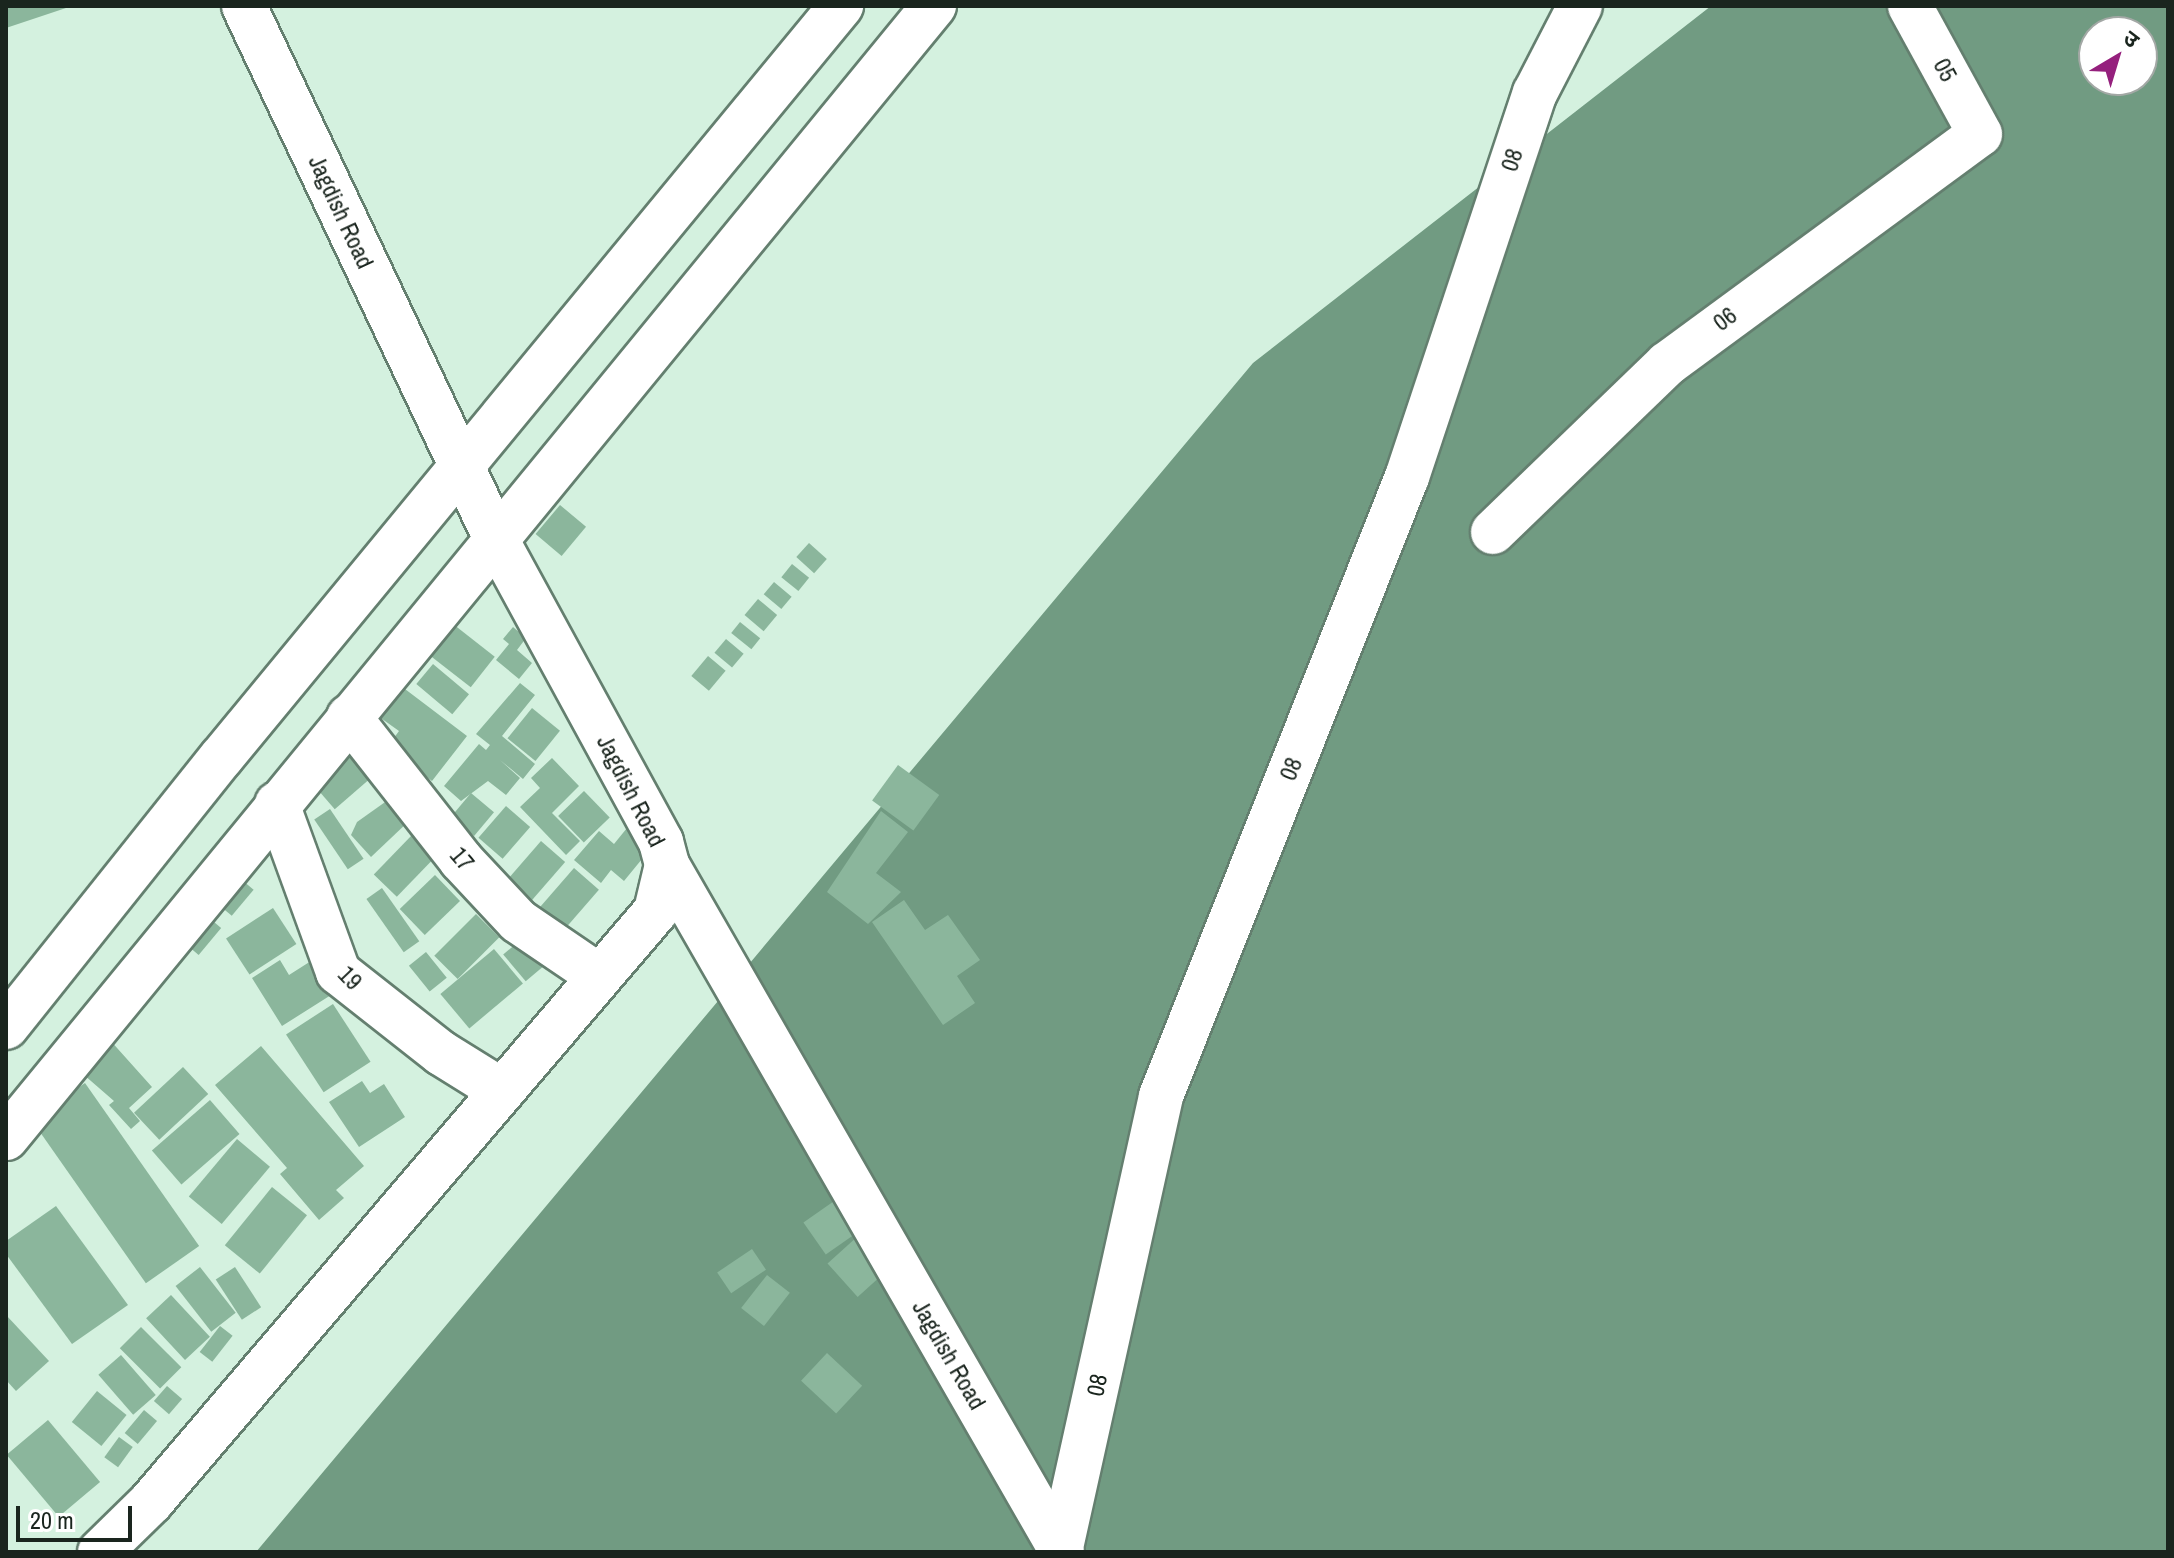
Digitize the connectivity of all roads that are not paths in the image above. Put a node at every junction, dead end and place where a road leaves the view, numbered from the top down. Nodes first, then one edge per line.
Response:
1 (244, 6) edge
2 (841, 6) edge
3 (934, 6) edge
4 (1580, 6) edge
5 (1910, 6) edge
6 (1980, 134) joint
7 (462, 466) junction
8 (1493, 532) dead end
9 (497, 541) junction
10 (349, 717) junction
11 (277, 804) junction
12 (667, 865) junction
13 (599, 976) junction
14 (6, 1027) edge
15 (502, 1091) junction
16 (6, 1138) edge
17 (1061, 1551) edge
18 (100, 1552) edge

1 - 7 street, Jagdish Road
2 - 7 street
3 - 9 street
4 - 17 street, 08
5 - 6 street, 05
6 - 8 street, 06
7 - 9 street, Jagdish Road
7 - 14 street
9 - 10 street
9 - 12 street, Jagdish Road
10 - 11 street
10 - 13 street, 17
11 - 15 street, 19
11 - 16 street
12 - 13 street
12 - 17 street, Jagdish Road
13 - 15 street
15 - 18 street

